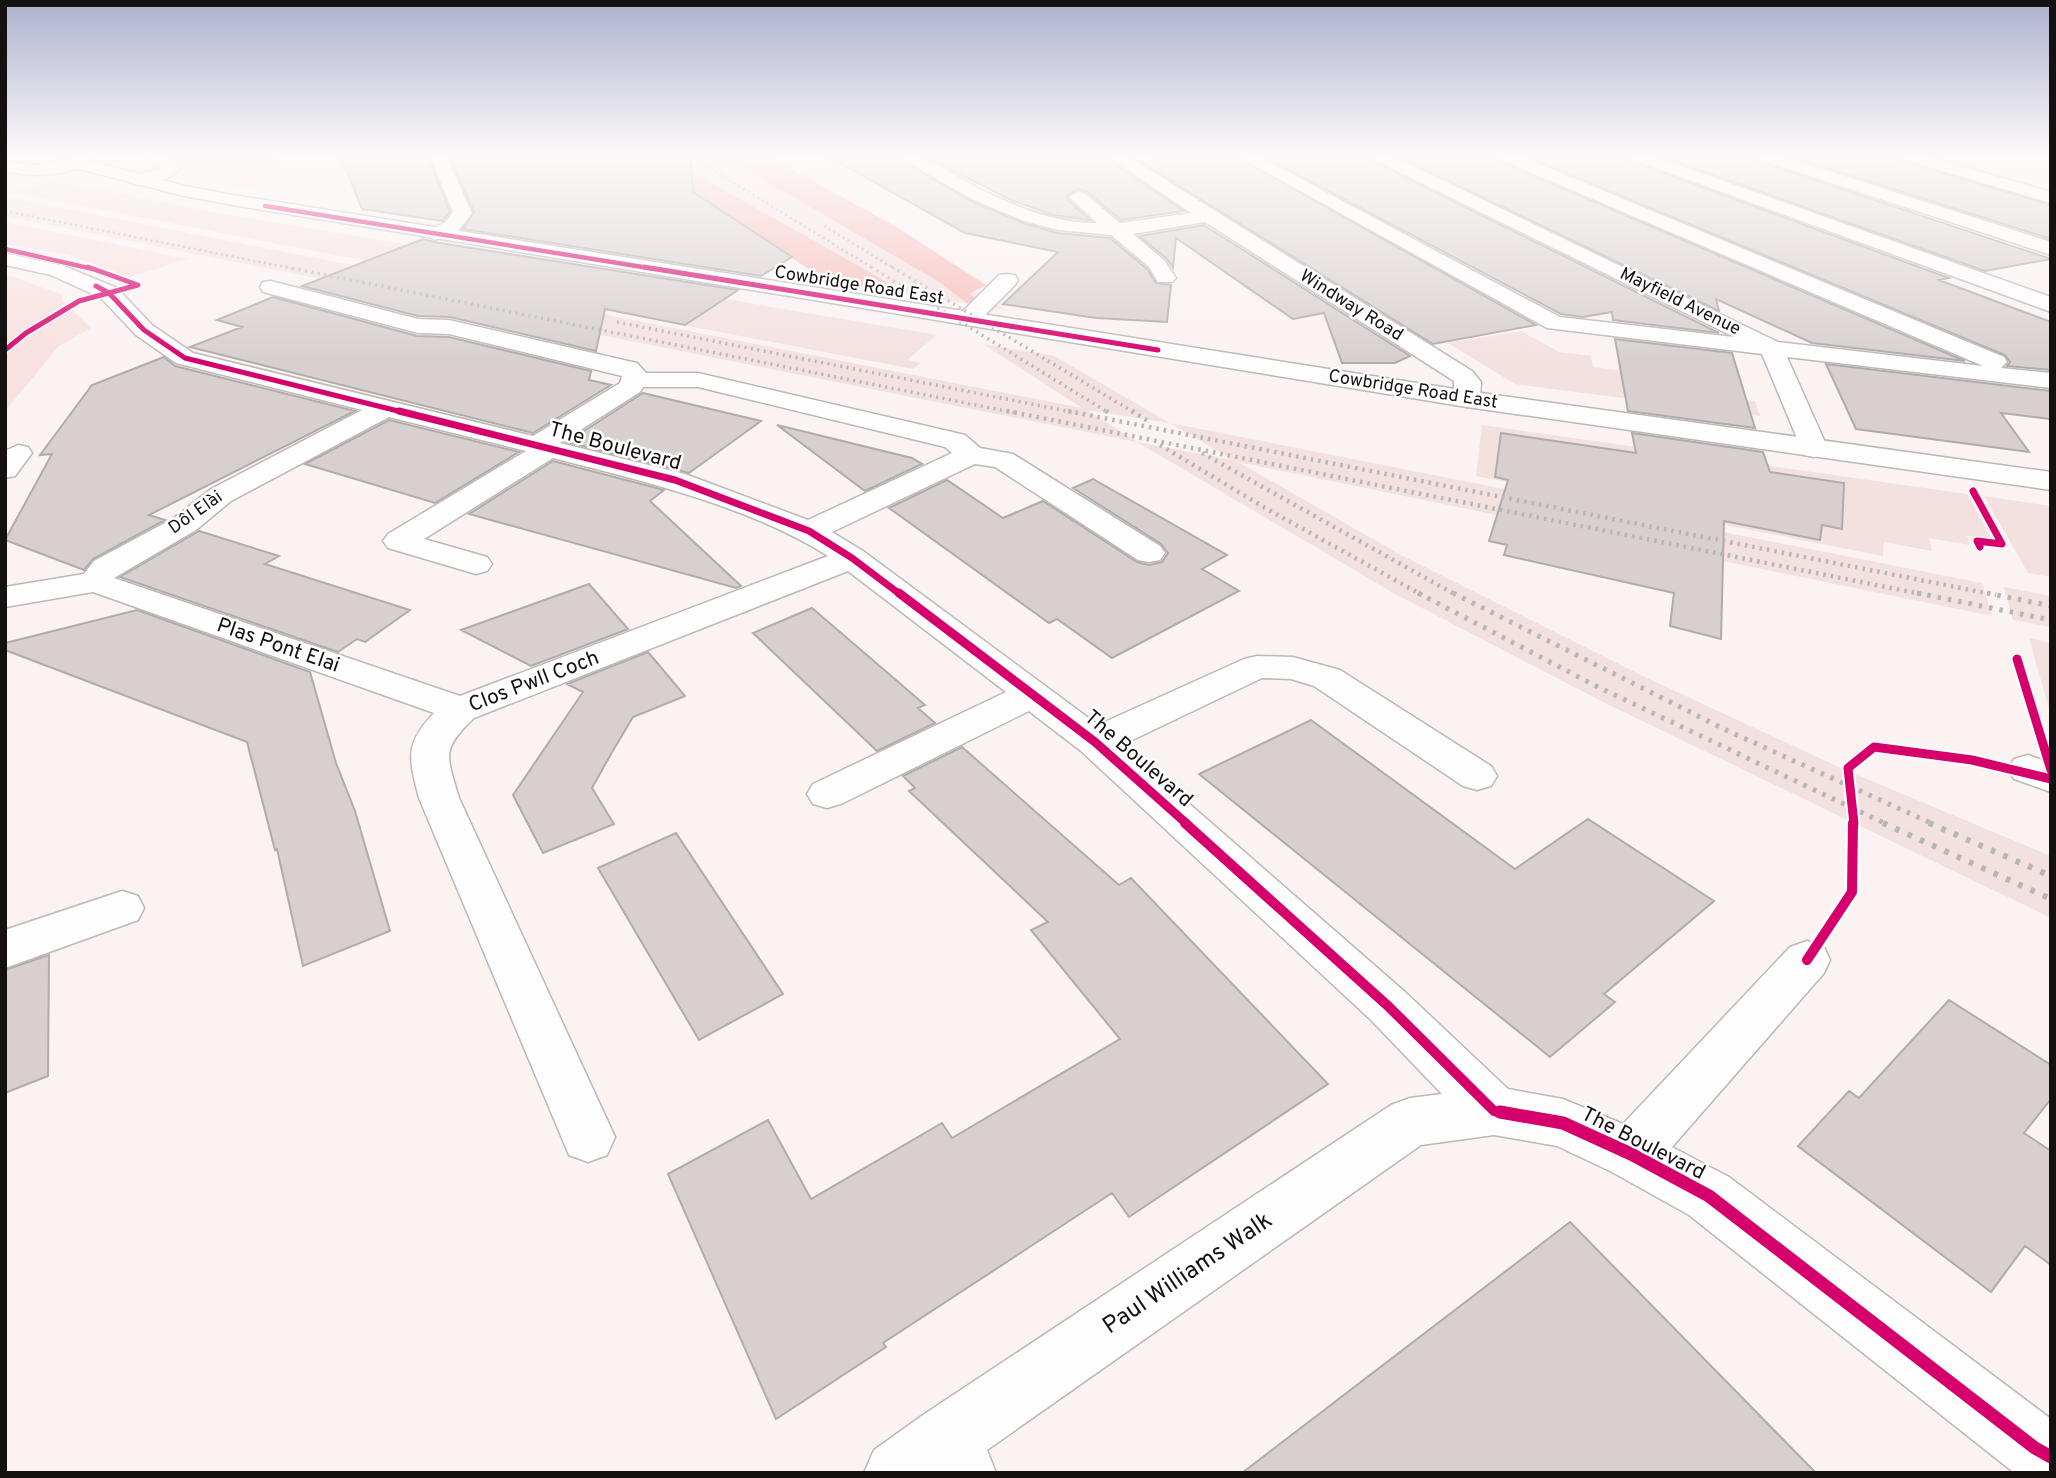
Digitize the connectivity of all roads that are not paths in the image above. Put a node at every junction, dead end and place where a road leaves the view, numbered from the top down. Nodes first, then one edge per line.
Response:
1 (369, 223) edge
2 (455, 223) edge
3 (1048, 223) edge
4 (1108, 223) edge
5 (1158, 223) edge
6 (1218, 223) edge
7 (1370, 223) edge
8 (1516, 223) edge
9 (1667, 223) edge
10 (1825, 223) edge
11 (1972, 223) edge
12 (1988, 223) edge
13 (1978, 225) junction
14 (1115, 229) junction
15 (435, 234) junction
16 (2051, 249) edge
17 (5, 259) edge
18 (1165, 278) dead end
19 (1007, 280) dead end
20 (271, 287) dead end
21 (2048, 303) edge
22 (968, 319) junction
23 (1771, 348) junction
24 (635, 380) junction
25 (2043, 380) edge
26 (1467, 399) junction
27 (384, 409) junction
28 (544, 447) junction
29 (1814, 449) junction
30 (971, 455) junction
31 (2051, 481) edge
32 (808, 531) junction
33 (1149, 553) dead end
34 (852, 558) junction
35 (476, 564) dead end
36 (95, 582) junction
37 (5, 597) edge
38 (1033, 694) junction
39 (461, 709) junction
40 (1095, 742) junction
41 (1477, 776) dead end
42 (827, 794) dead end
43 (121, 908) dead end
44 (5, 949) edge
45 (1807, 960) dead end
46 (1494, 1111) junction
47 (588, 1137) dead end
48 (1631, 1154) junction
49 (2051, 1457) edge
50 (935, 1461) edge

1 - 15 main road, Cowbridge Road East
2 - 15 main road
3 - 14 main road
4 - 14 main road
5 - 14 main road
6 - 26 main road, Windway Road
7 - 23 main road
8 - 23 main road, Mayfield Avenue
9 - 25 main road
10 - 21 main road
11 - 13 main road
12 - 13 main road
13 - 16 main road
14 - 18 main road
15 - 22 main road, Cowbridge Road East
17 - 27 main road, The Boulevard
19 - 22 main road
20 - 24 main road
22 - 26 main road, Cowbridge Road East
23 - 25 main road
23 - 29 main road
24 - 28 main road
24 - 30 main road
26 - 29 main road, Cowbridge Road East
27 - 28 main road, The Boulevard
27 - 36 main road, Dôl Elài
28 - 32 main road, The Boulevard
28 - 35 main road
29 - 31 main road, Cowbridge Road East
30 - 32 main road
30 - 33 main road
32 - 34 main road, The Boulevard
34 - 38 main road, The Boulevard
34 - 39 main road, Clos Pwll Coch
36 - 37 main road
36 - 39 main road, Plas Pont Elai
38 - 40 main road, The Boulevard
38 - 42 main road
39 - 47 main road, Clos Pwll Coch
40 - 41 main road
40 - 46 main road, The Boulevard
43 - 44 main road
45 - 48 main road
46 - 48 main road, The Boulevard
46 - 50 main road, Paul Williams Walk
48 - 49 main road, The Boulevard

